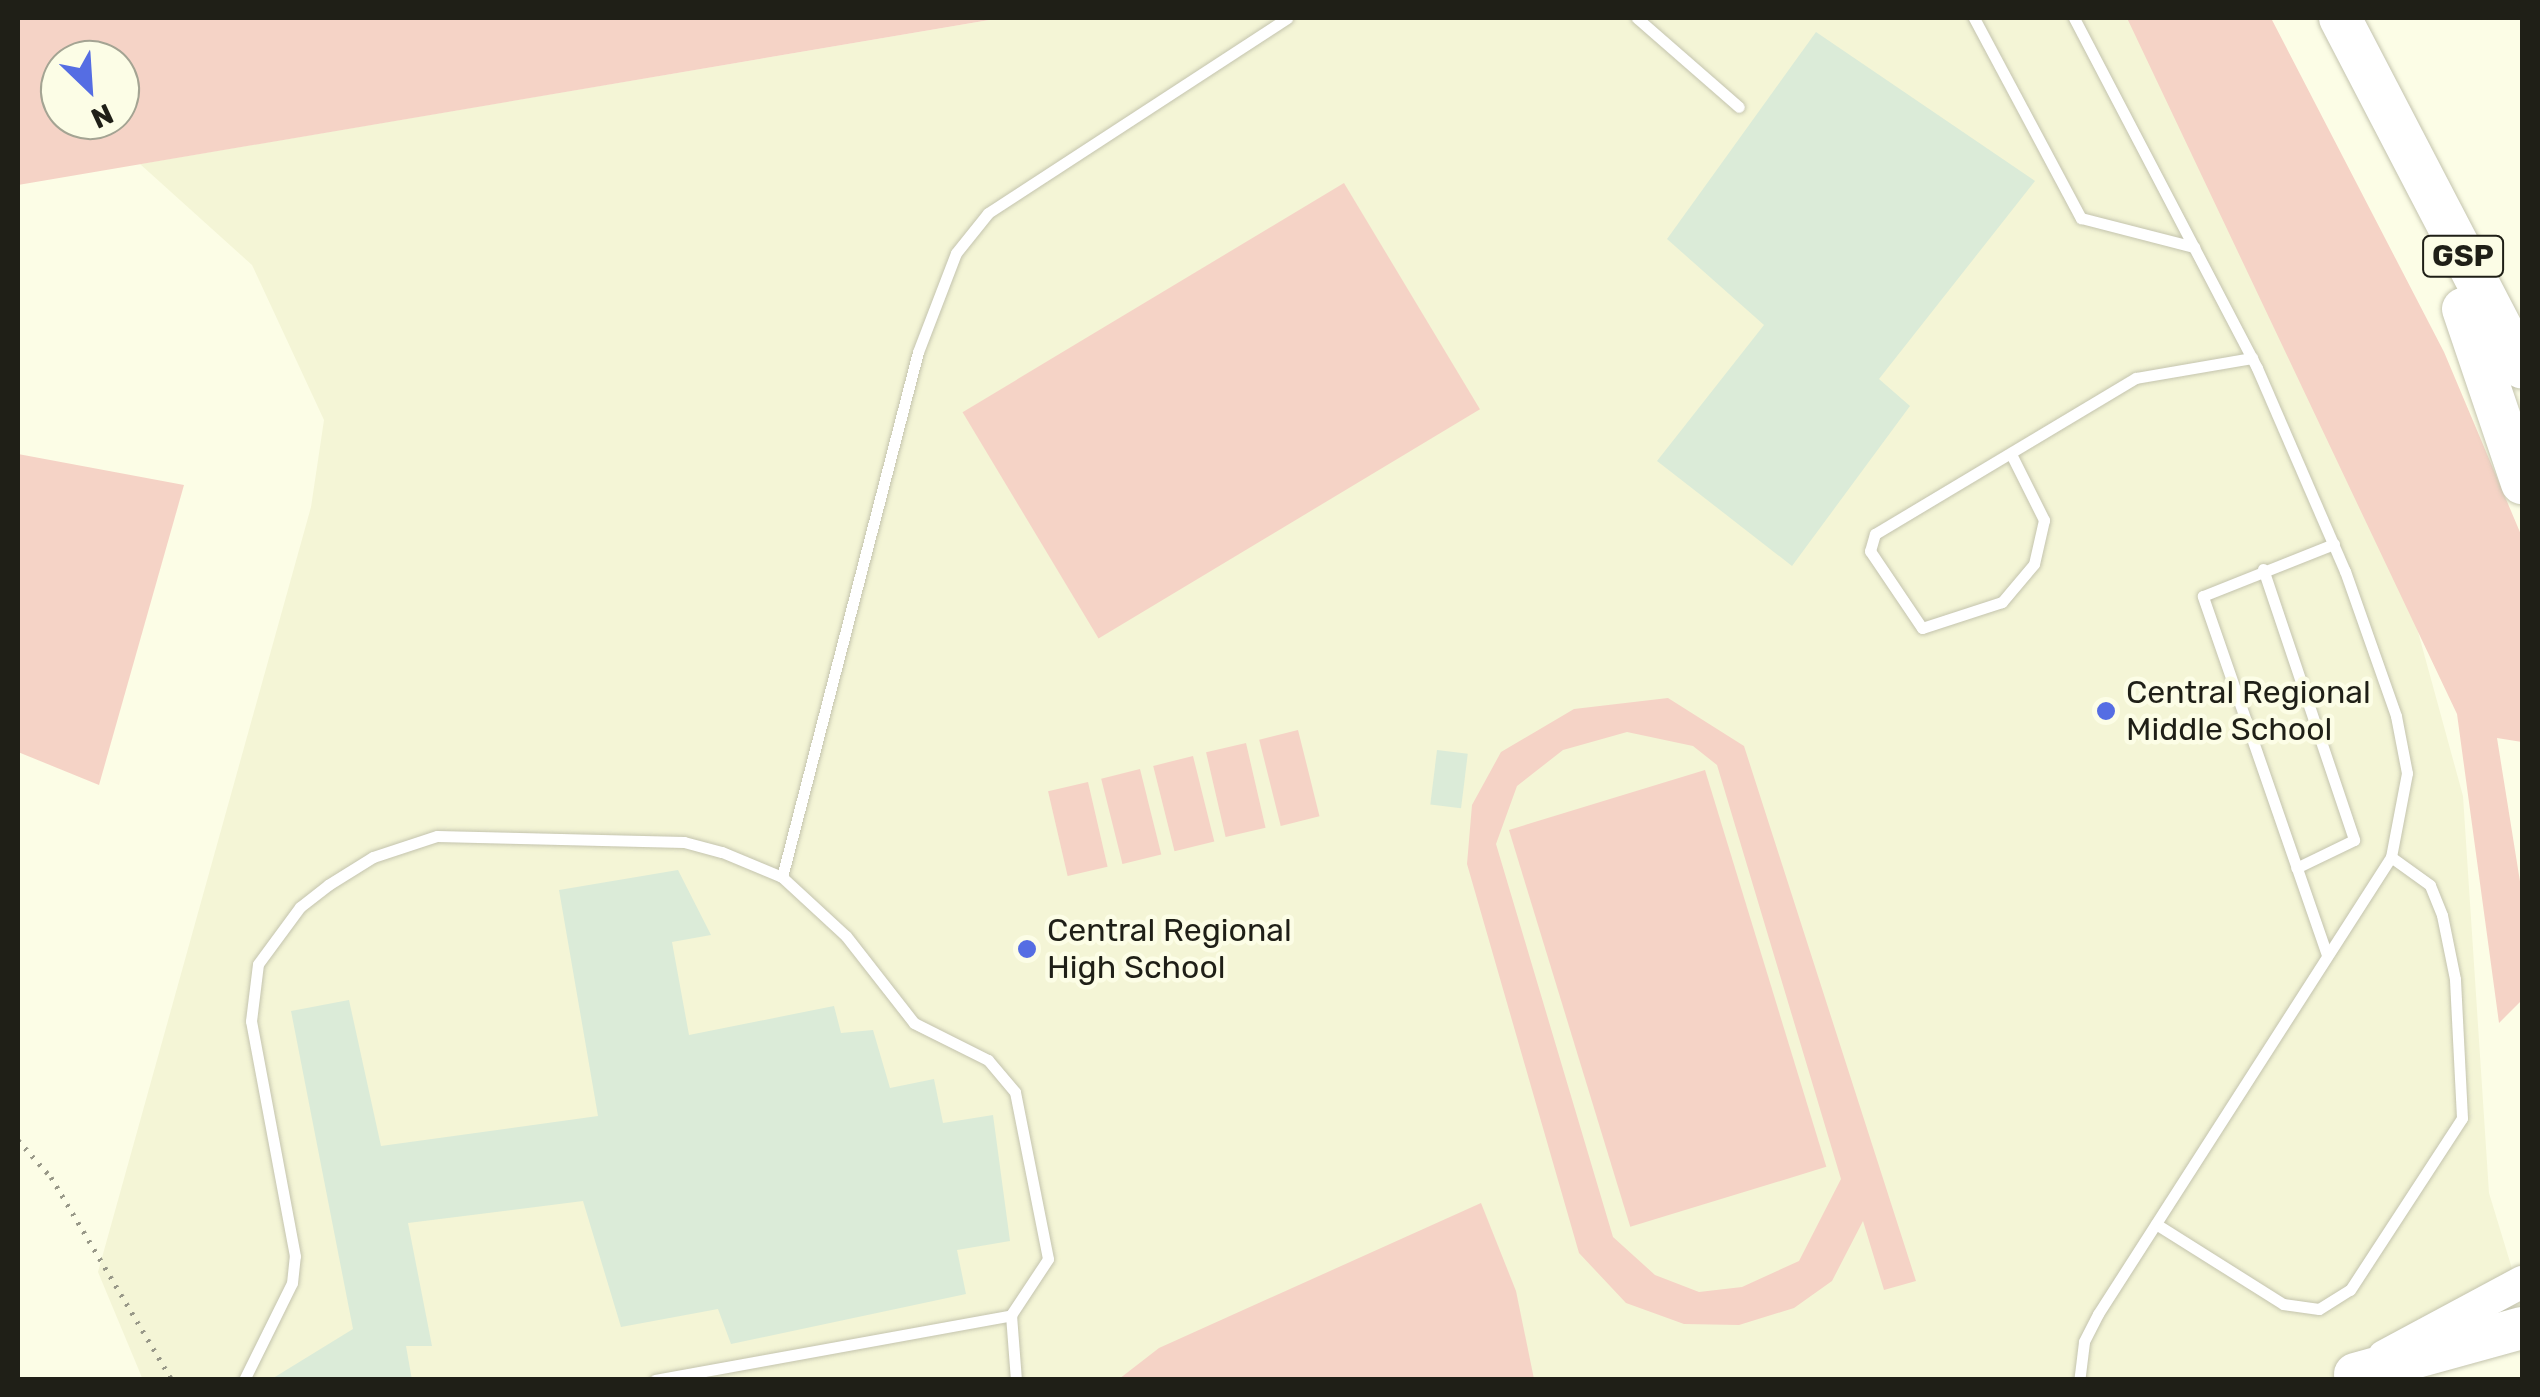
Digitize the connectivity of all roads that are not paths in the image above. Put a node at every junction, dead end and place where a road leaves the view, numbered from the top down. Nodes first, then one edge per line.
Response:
1 (1287, 18) edge
2 (1637, 18) edge
3 (1974, 18) edge
4 (2074, 18) edge
5 (2340, 18) edge
6 (1739, 107) dead end
7 (2404, 144) junction
8 (2194, 247) junction
9 (2252, 358) junction
10 (2522, 368) edge
11 (2011, 454) junction
12 (2522, 483) edge
13 (2334, 544) junction
14 (2264, 569) junction
15 (2391, 858) junction
16 (2296, 868) junction
17 (782, 877) junction
18 (2327, 955) junction
19 (2156, 1224) junction
20 (2522, 1282) edge
21 (1011, 1315) junction
22 (2522, 1328) edge
23 (2351, 1377) edge
24 (244, 1380) edge
25 (655, 1380) edge
26 (1016, 1380) edge
27 (2079, 1380) edge

1 - 17 lane
2 - 6 lane
3 - 8 lane
4 - 8 lane
5 - 7 highway, GSP
7 - 10 highway, GSP
7 - 12 highway
8 - 9 lane
9 - 11 lane
9 - 13 lane
11 - 11 lane
13 - 14 lane
13 - 15 lane
14 - 16 lane
14 - 16 lane
15 - 18 lane
15 - 19 lane
16 - 18 lane
17 - 21 lane
17 - 24 lane
18 - 19 lane
19 - 27 lane
20 - 23 main road
21 - 25 lane
21 - 26 lane
22 - 23 highway

